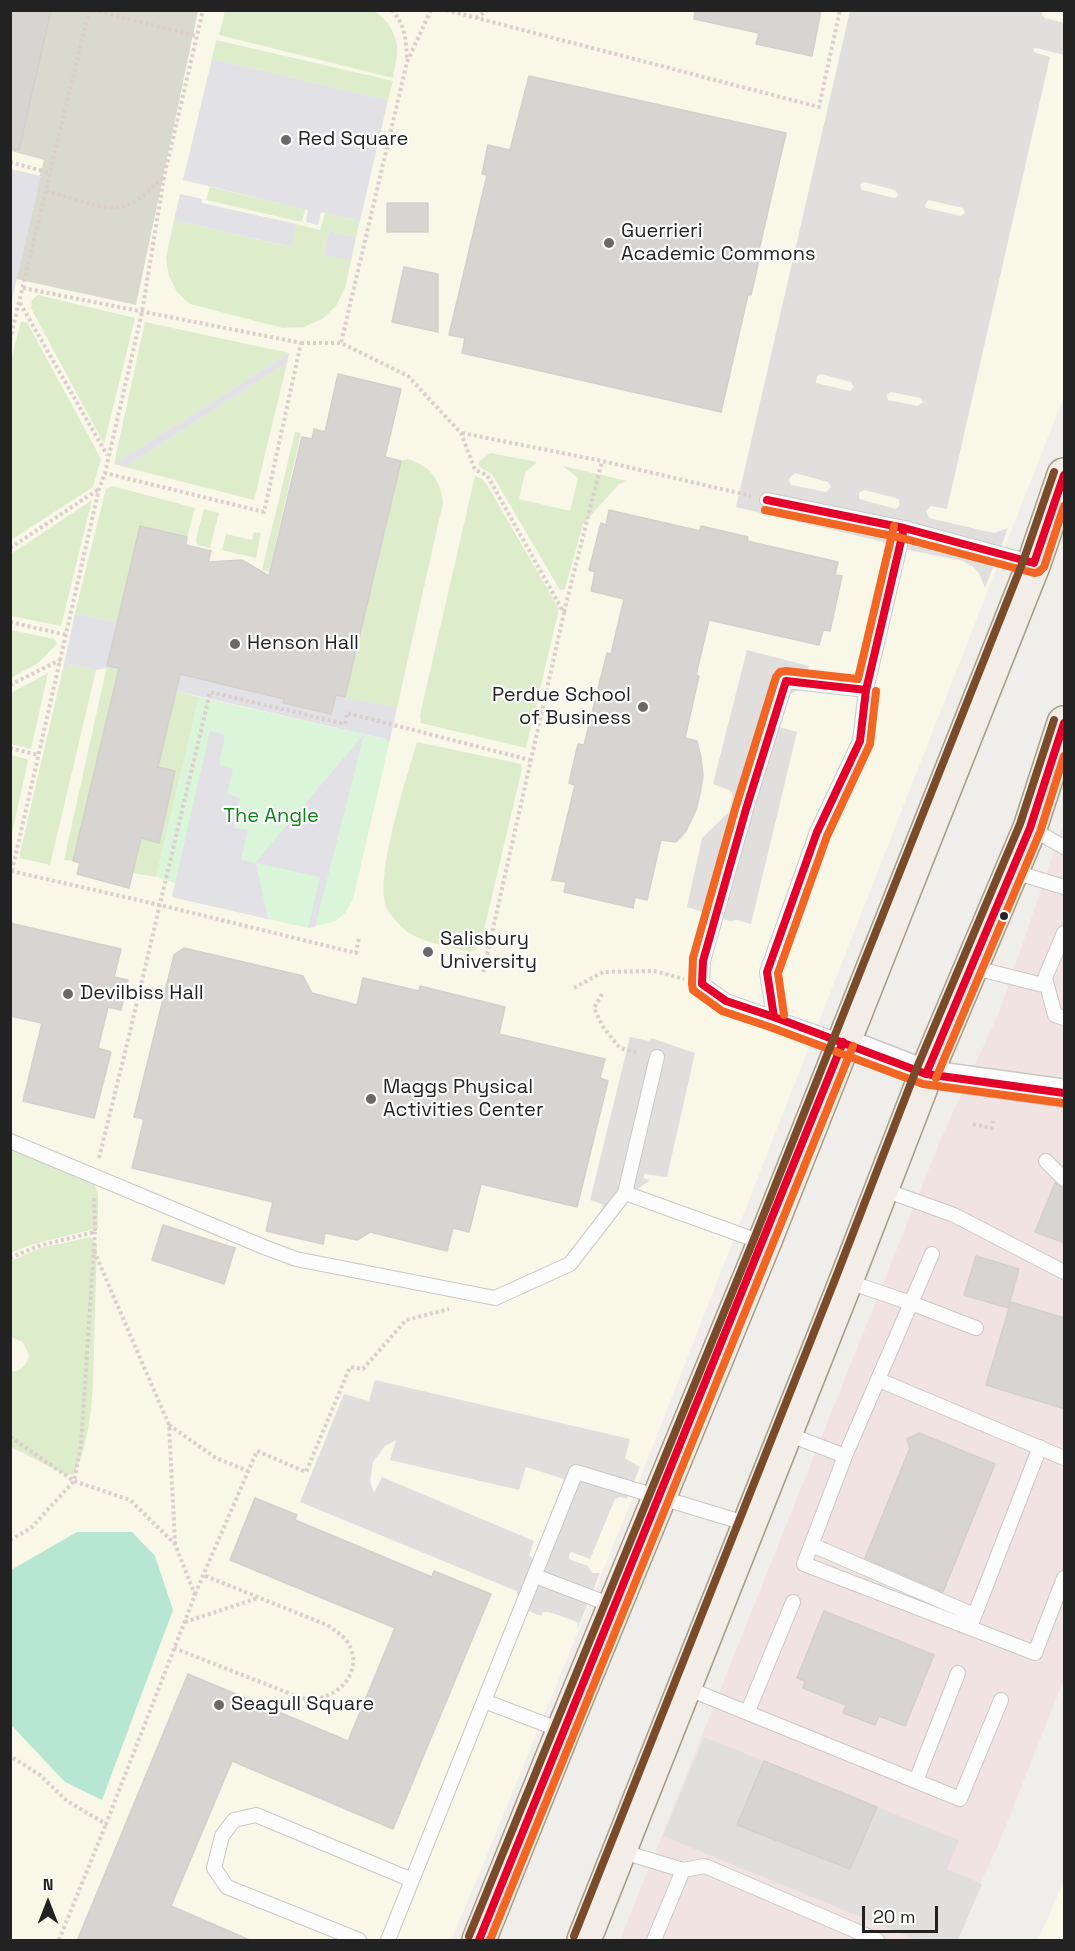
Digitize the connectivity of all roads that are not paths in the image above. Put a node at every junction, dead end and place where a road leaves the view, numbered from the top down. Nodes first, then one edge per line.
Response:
1 (1065, 476) edge
2 (767, 500) road end
3 (904, 528) junction
4 (1034, 563) junction
5 (866, 690) junction
6 (1065, 723) edge
7 (1030, 828) junction
8 (1065, 847) edge
9 (1011, 871) junction
10 (1065, 886) edge
11 (1065, 933) edge
12 (971, 967) junction
13 (1047, 986) junction
14 (774, 1017) junction
15 (1065, 1018) edge
16 (843, 1042) junction
17 (657, 1057) road end
18 (926, 1074) junction
19 (1065, 1093) edge
20 (10, 1141) edge
21 (1046, 1161) dead end
22 (1065, 1179) edge
23 (882, 1190) junction
24 (625, 1193) junction
25 (764, 1243) junction
26 (932, 1254) dead end
27 (1065, 1272) edge
28 (846, 1281) junction
29 (911, 1304) junction
30 (976, 1328) dead end
31 (879, 1380) junction
32 (785, 1433) junction
33 (1040, 1447) junction
34 (845, 1456) junction
35 (1065, 1458) edge
36 (660, 1497) junction
37 (748, 1524) junction
38 (812, 1545) junction
39 (536, 1575) junction
40 (1065, 1578) edge
41 (794, 1602) dead end
42 (614, 1606) junction
43 (972, 1621) junction
44 (958, 1673) dead end
45 (684, 1686) junction
46 (1001, 1700) dead end
47 (484, 1701) junction
48 (748, 1711) junction
49 (563, 1731) junction
50 (916, 1781) junction
51 (620, 1851) junction
52 (683, 1870) junction
53 (412, 1880) junction
54 (359, 1941) edge
55 (388, 1941) edge
56 (479, 1941) edge
57 (584, 1941) edge
58 (654, 1941) edge
59 (877, 1941) edge

1 - 4 main road
2 - 3 lane
3 - 4 lane
3 - 5 lane
4 - 16 main road
5 - 14 lane
5 - 14 lane
6 - 7 main road
7 - 8 lane
7 - 9 main road
9 - 10 lane
9 - 12 main road
11 - 13 lane
12 - 13 lane
12 - 18 main road
13 - 15 lane
14 - 16 lane
16 - 18 street
16 - 25 main road
17 - 24 lane
18 - 19 street
18 - 23 main road
20 - 24 lane
21 - 22 lane
23 - 27 lane
23 - 28 main road
24 - 25 lane
25 - 36 main road
26 - 29 lane
28 - 29 lane
28 - 32 main road
29 - 30 lane
29 - 31 lane
31 - 33 lane
31 - 34 lane
32 - 34 lane
32 - 37 main road
33 - 35 lane
33 - 43 lane
34 - 38 lane
36 - 37 lane
36 - 39 lane
36 - 42 main road
37 - 45 main road
38 - 43 lane
38 - 43 lane
39 - 42 lane
39 - 47 lane
40 - 43 lane
41 - 48 lane
42 - 49 main road
44 - 50 lane
45 - 48 lane
45 - 51 main road
46 - 50 lane
47 - 49 lane
47 - 53 lane
48 - 50 lane
49 - 56 main road
51 - 52 lane
51 - 57 main road
52 - 58 lane
52 - 59 lane
53 - 54 lane
53 - 55 lane

